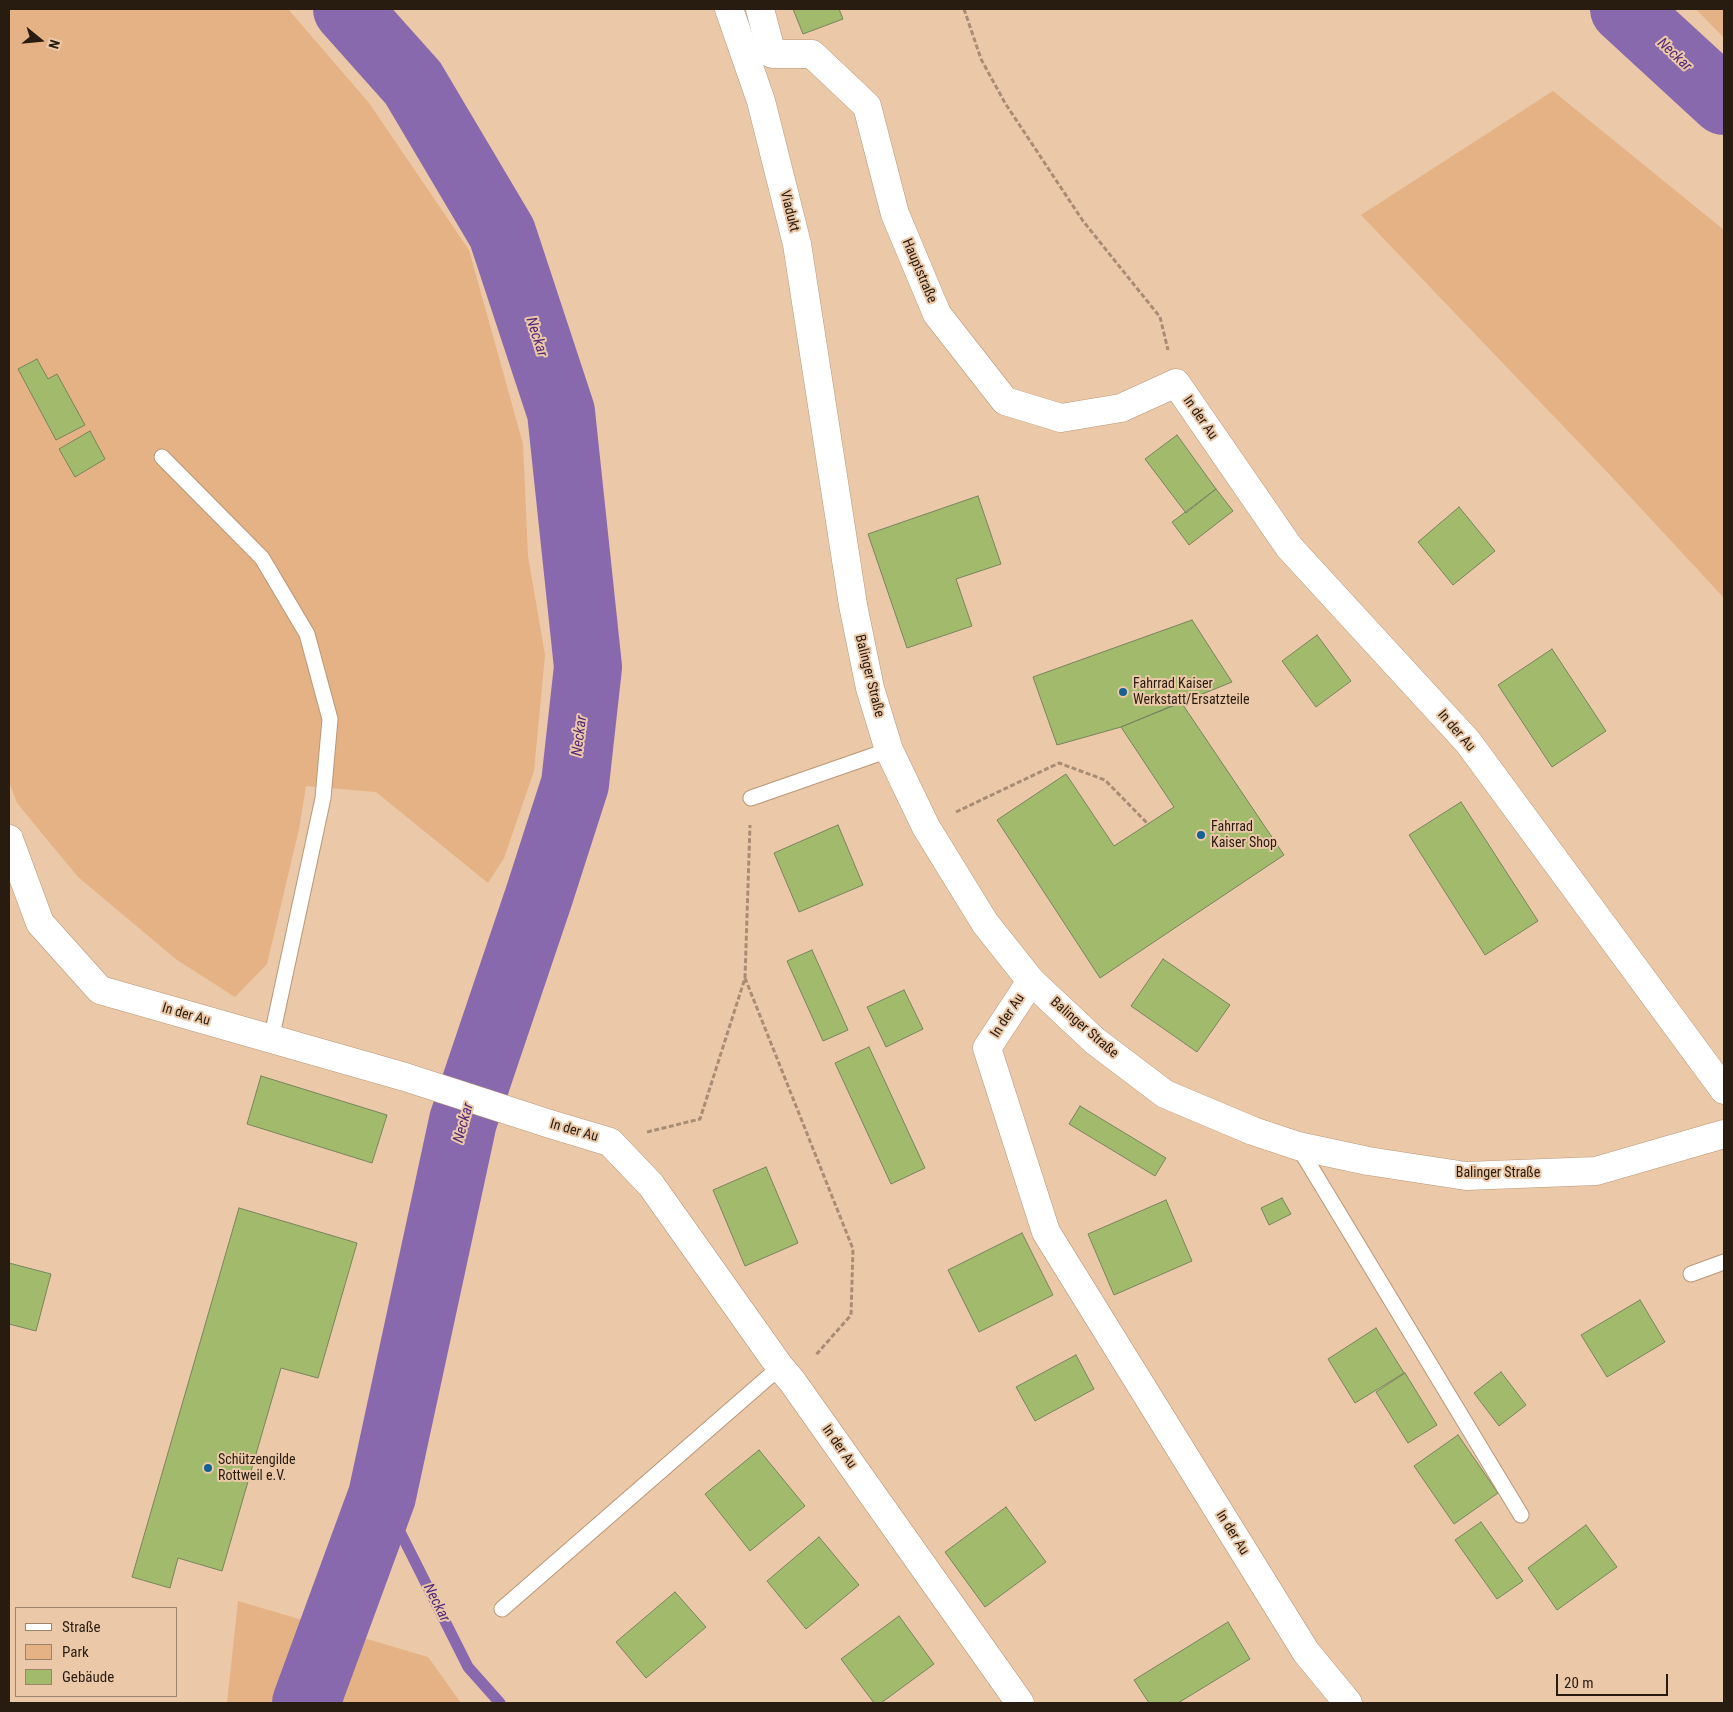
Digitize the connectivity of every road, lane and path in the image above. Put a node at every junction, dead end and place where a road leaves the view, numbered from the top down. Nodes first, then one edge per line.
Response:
1 (730, 9) edge
2 (760, 9) edge
3 (964, 9) edge
4 (1176, 382) junction
5 (824, 418) joint
6 (162, 457) dead end
7 (889, 750) junction
8 (751, 798) joint
9 (1148, 824) dead end
10 (926, 827) junction
11 (9, 840) edge
12 (745, 978) junction
13 (1032, 981) junction
14 (271, 1040) junction
15 (1724, 1090) edge
16 (1724, 1134) edge
17 (610, 1142) junction
18 (1298, 1146) junction
19 (1724, 1262) edge
20 (1691, 1274) dead end
21 (786, 1374) junction
22 (1521, 1515) dead end
23 (502, 1609) dead end
24 (1020, 1703) edge
25 (1348, 1703) edge

1 - 5 street, Viadukt
2 - 4 street, Hauptstraße
3 - 4 path
4 - 15 street, In der Au
5 - 7 street, Balinger Straße
6 - 14 lane
7 - 8 lane
7 - 10 street, Balinger Straße
8 - 12 path
9 - 10 path
10 - 13 street, Balinger Straße
11 - 14 street, In der Au
12 - 17 path
12 - 21 path
13 - 18 street, Balinger Straße
13 - 25 street, In der Au
14 - 17 street, In der Au
16 - 18 street, Balinger Straße
17 - 21 street, In der Au
18 - 22 lane
19 - 20 lane
21 - 23 lane
21 - 24 street, In der Au

